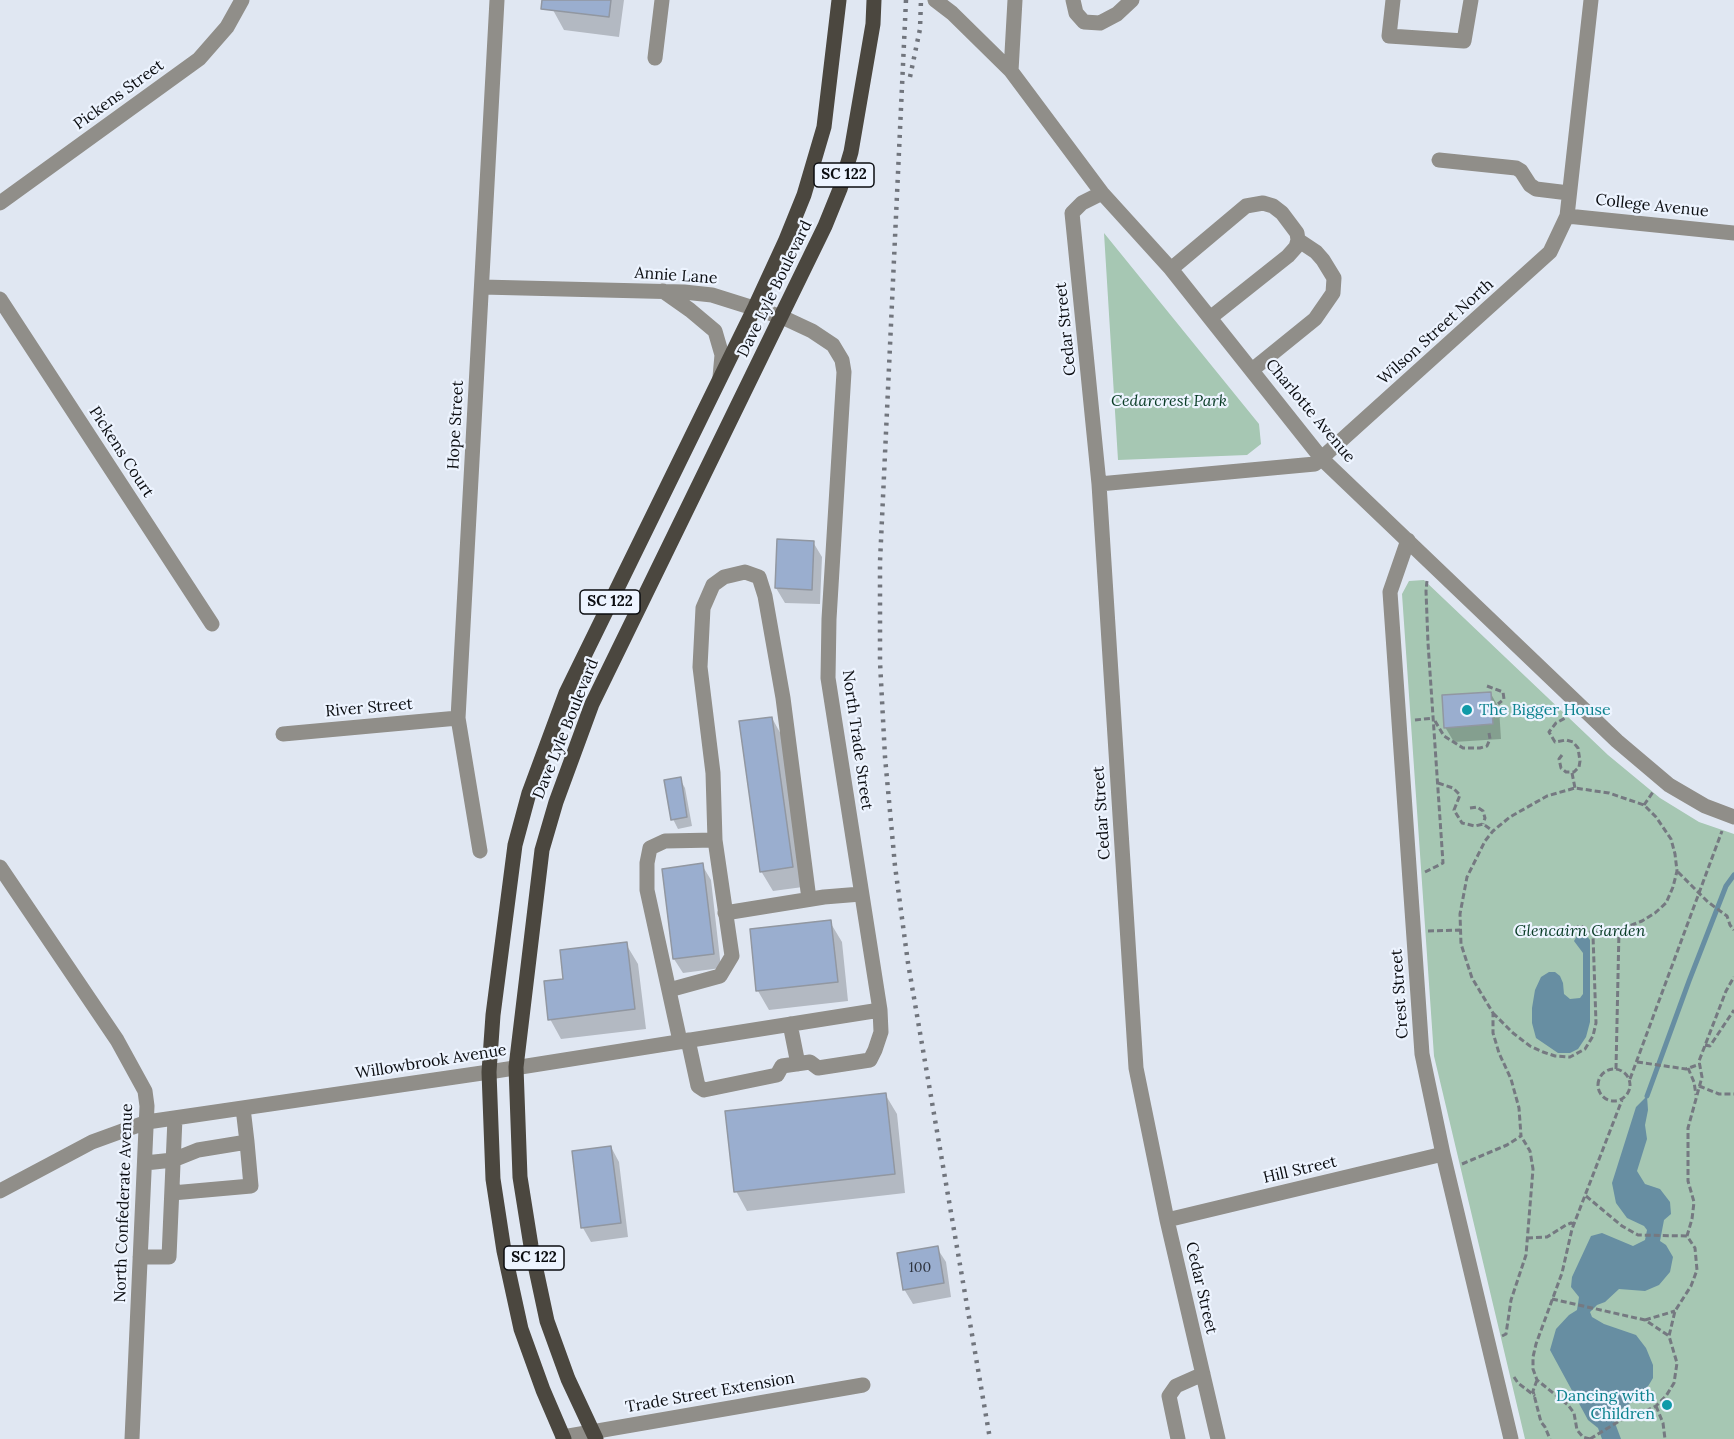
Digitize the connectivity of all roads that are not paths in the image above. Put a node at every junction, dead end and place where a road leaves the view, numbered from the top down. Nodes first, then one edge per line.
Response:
1 (242, 0) edge
2 (497, 0) edge
3 (662, 0) edge
4 (839, 0) edge
5 (874, 0) edge
6 (934, 0) edge
7 (1015, 0) edge
8 (1073, 0) edge
9 (1132, 0) edge
10 (1393, 0) edge
11 (1471, 0) edge
12 (1591, 0) edge
13 (655, 58) dead end
14 (1011, 71) junction
15 (1439, 160) dead end
16 (1102, 193) junction
17 (1569, 193) junction
18 (0, 203) edge
19 (1567, 216) junction
20 (1734, 233) edge
21 (1298, 240) junction
22 (1172, 269) junction
23 (482, 287) junction
24 (663, 291) junction
25 (0, 299) edge
26 (755, 307) junction
27 (782, 317) junction
28 (1210, 318) junction
29 (1252, 370) junction
30 (720, 379) junction
31 (843, 401) joint
32 (1322, 459) junction
33 (1099, 484) junction
34 (1408, 540) junction
35 (212, 624) dead end
36 (458, 718) junction
37 (283, 734) dead end
38 (1730, 816) edge
39 (715, 840) junction
40 (480, 851) dead end
41 (0, 867) edge
42 (861, 894) junction
43 (809, 899) junction
44 (725, 913) junction
45 (669, 990) junction
46 (880, 1010) junction
47 (790, 1024) junction
48 (684, 1041) junction
49 (798, 1064) junction
50 (516, 1067) junction
51 (489, 1072) junction
52 (243, 1108) junction
53 (175, 1118) junction
54 (147, 1122) junction
55 (247, 1142) junction
56 (1443, 1154) junction
57 (173, 1160) junction
58 (145, 1163) junction
59 (0, 1191) edge
60 (172, 1193) junction
61 (1167, 1220) junction
62 (140, 1257) junction
63 (1203, 1374) junction
64 (863, 1386) dead end
65 (594, 1435) edge
66 (564, 1438) edge
67 (132, 1439) edge
68 (1178, 1439) edge
69 (1218, 1439) edge
70 (1511, 1439) edge

1 - 18 street, Pickens Street
2 - 23 street, Hope Street
3 - 13 street
4 - 26 main road, Dave Lyle Boulevard / SC 122
5 - 27 main road, Dave Lyle Boulevard / SC 122
6 - 14 street, Charlotte Avenue
7 - 14 street
8 - 9 street
10 - 11 street
12 - 17 street, Wilson Street North
14 - 16 street, Charlotte Avenue
15 - 17 street
16 - 22 street, Charlotte Avenue
16 - 33 street, Cedar Street
17 - 19 street, Wilson Street North
19 - 20 street, College Avenue
19 - 32 street, Wilson Street North
21 - 22 street
21 - 28 street
21 - 29 street
22 - 28 street, Charlotte Avenue
23 - 24 street, Annie Lane
23 - 36 street, Hope Street
24 - 26 street, Annie Lane
24 - 30 street
25 - 35 street, Pickens Court
26 - 27 street, Annie Lane
26 - 30 main road, Dave Lyle Boulevard / SC 122
27 - 31 street, Annie Lane
27 - 50 main road, Dave Lyle Boulevard / SC 122
28 - 29 street, Charlotte Avenue
29 - 32 street, Charlotte Avenue
30 - 51 main road, Dave Lyle Boulevard / SC 122
31 - 42 street, North Trade Street
32 - 33 street, Wilson Street North
32 - 34 street, Charlotte Avenue
33 - 61 street, Cedar Street
34 - 38 street, Charlotte Avenue
34 - 56 street, Crest Street
36 - 37 street, River Street
36 - 40 street, Hope Street
39 - 43 street
39 - 44 street
39 - 45 street
41 - 54 street, North Confederate Avenue
42 - 43 street
42 - 46 street, North Trade Street
43 - 44 street
44 - 45 street
45 - 48 street
46 - 47 street, Willowbrook Avenue
46 - 49 street, North Trade Street
47 - 48 street, Willowbrook Avenue
47 - 49 street
48 - 49 street
48 - 50 street, Willowbrook Avenue
50 - 51 street, Willowbrook Avenue
50 - 65 main road, Dave Lyle Boulevard / SC 122
51 - 52 street, Willowbrook Avenue
51 - 66 main road, Dave Lyle Boulevard / SC 122
52 - 53 street, Willowbrook Avenue
52 - 55 street
53 - 54 street, Willowbrook Avenue
53 - 57 street
54 - 58 street, North Confederate Avenue
54 - 59 street, Willowbrook Avenue
55 - 57 street
55 - 60 street
56 - 61 street, Hill Street
56 - 70 street, Crest Street
57 - 58 street
57 - 60 street
58 - 62 street, North Confederate Avenue
60 - 62 street
61 - 63 street, Cedar Street
62 - 67 street, North Confederate Avenue
63 - 68 street
63 - 69 street, Cedar Street
64 - 65 street, Trade Street Extension
65 - 66 street, Trade Street Extension

